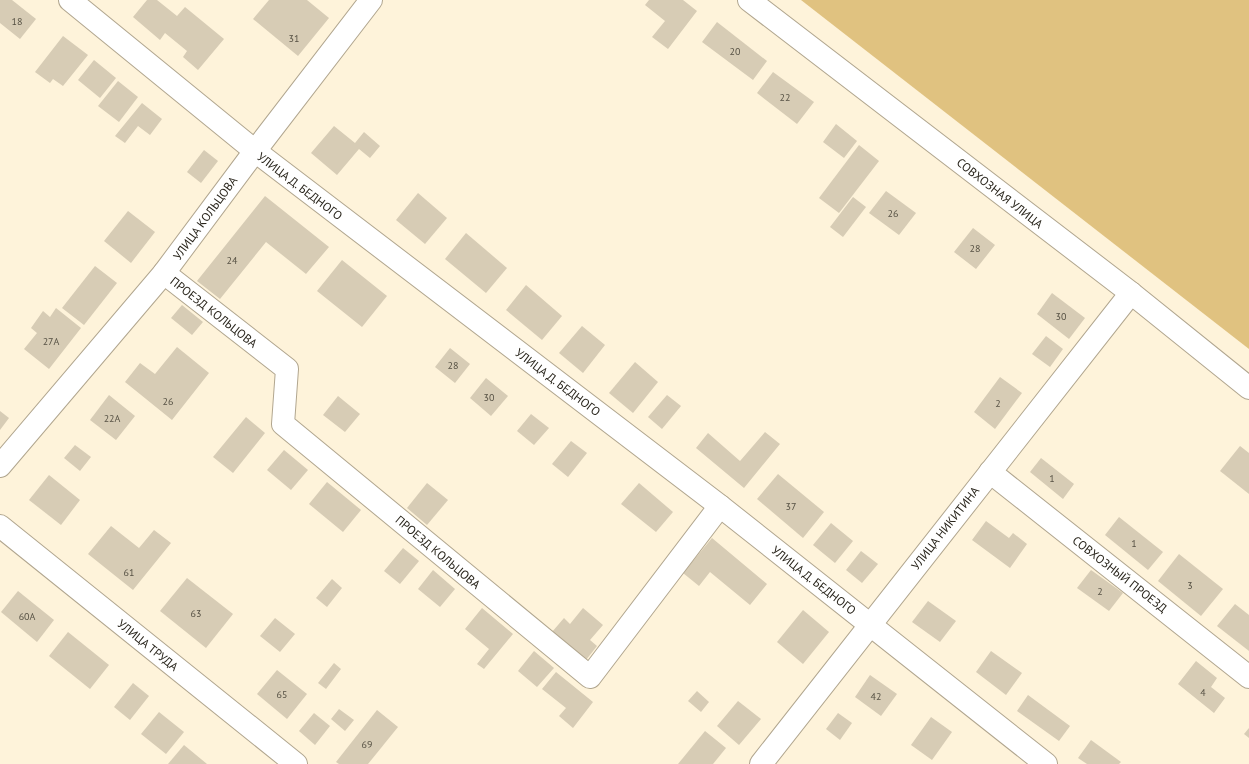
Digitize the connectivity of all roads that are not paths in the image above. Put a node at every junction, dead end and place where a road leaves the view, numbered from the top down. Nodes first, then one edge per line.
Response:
1 (70, 0) edge
2 (371, 0) edge
3 (749, 0) edge
4 (255, 151) junction
5 (164, 273) junction
6 (1131, 293) junction
7 (1249, 388) edge
8 (0, 466) edge
9 (990, 472) junction
10 (720, 506) junction
11 (0, 526) edge
12 (870, 624) junction
13 (1249, 677) edge
14 (296, 764) edge
15 (761, 764) edge
16 (1046, 764) edge

1 - 4 street, УЛИЦА Д. БЕДНОГО
2 - 4 street, УЛИЦА КОЛЬЦОВА
3 - 6 street, СОВХОЗНАЯ УЛИЦА
4 - 5 street, УЛИЦА КОЛЬЦОВА
4 - 10 street, УЛИЦА Д. БЕДНОГО
5 - 8 street, УЛИЦА КОЛЬЦОВА
5 - 10 street, ПРОЕЗД КОЛЬЦОВА
6 - 7 street, СОВХОЗНАЯ УЛИЦА
6 - 9 street, УЛИЦА НИКИТИНА
9 - 12 street, УЛИЦА НИКИТИНА
9 - 13 street, СОВХОЗНЫЙ ПРОЕЗД
10 - 12 street, УЛИЦА Д. БЕДНОГО
11 - 14 street, УЛИЦА ТРУДА
12 - 15 street, УЛИЦА НИКИТИНА
12 - 16 street, УЛИЦА Д. БЕДНОГО

